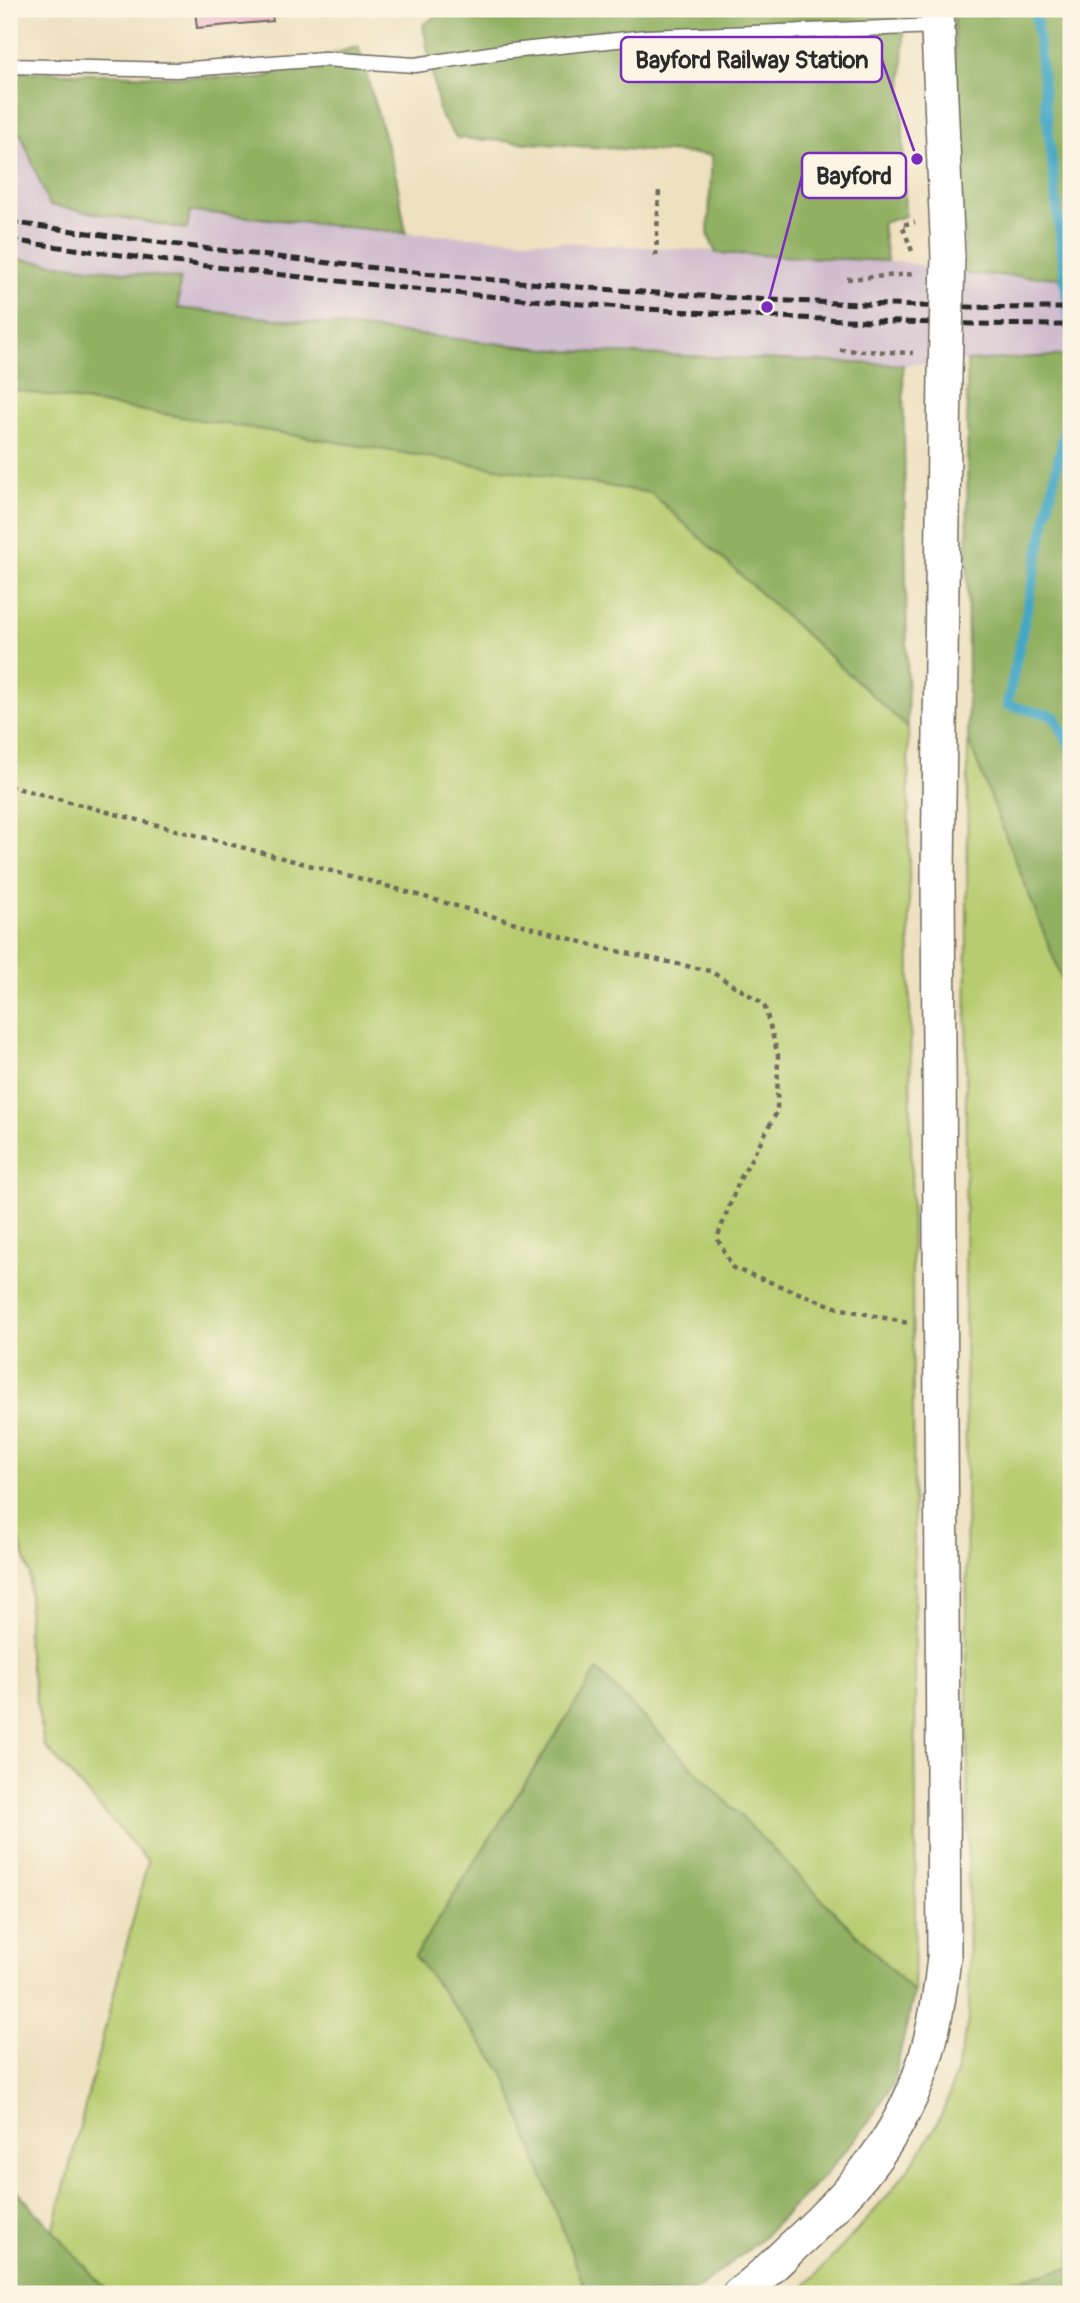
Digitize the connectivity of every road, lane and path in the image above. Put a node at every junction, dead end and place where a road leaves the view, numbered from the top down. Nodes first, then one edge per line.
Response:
1 (937, 18) edge
2 (9, 66) edge
3 (659, 190) dead end
4 (656, 256) dead end
5 (935, 265) junction
6 (847, 279) dead end
7 (840, 350) dead end
8 (933, 364) junction
9 (9, 786) edge
10 (940, 1324) junction
11 (738, 2294) edge

1 - 2 lane
1 - 5 street
3 - 4 path
5 - 6 path
5 - 8 street, bridge
7 - 8 path
8 - 10 street
9 - 10 path
10 - 11 street

